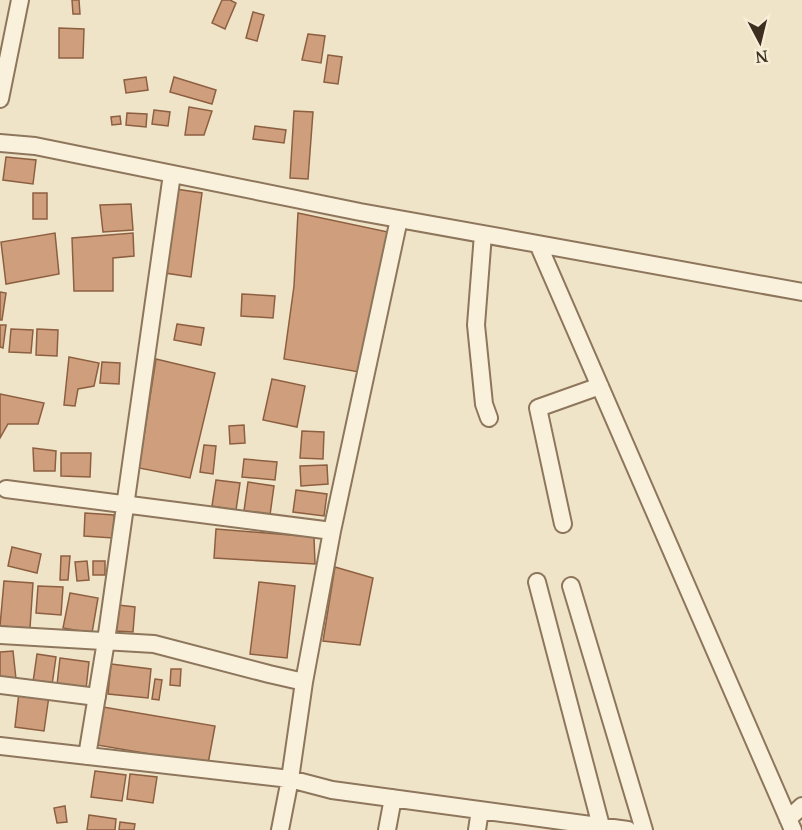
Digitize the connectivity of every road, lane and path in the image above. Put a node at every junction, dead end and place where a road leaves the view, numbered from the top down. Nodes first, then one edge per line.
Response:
1 (20, 0) edge
2 (0, 99) edge
3 (0, 143) edge
4 (172, 174) junction
5 (399, 219) junction
6 (483, 234) junction
7 (538, 244) junction
8 (802, 292) edge
9 (600, 386) junction
10 (489, 418) dead end
11 (6, 489) dead end
12 (126, 504) junction
13 (563, 524) dead end
14 (332, 531) junction
15 (537, 582) dead end
16 (571, 586) dead end
17 (0, 635) edge
18 (106, 641) junction
19 (304, 682) junction
20 (0, 685) edge
21 (97, 697) junction
22 (0, 747) edge
23 (87, 756) junction
24 (290, 779) junction
25 (393, 798) junction
26 (802, 806) edge
27 (480, 810) junction
28 (790, 824) edge
29 (567, 826) edge
30 (601, 826) junction
31 (280, 830) edge
32 (387, 830) edge
33 (477, 830) edge
34 (628, 830) edge
35 (644, 830) edge

1 - 2 street
3 - 4 street
4 - 5 street
4 - 12 street
5 - 6 street
5 - 14 street
6 - 7 street
6 - 10 street
7 - 8 street
7 - 9 street
9 - 13 street
9 - 28 street
11 - 12 street
12 - 14 street
12 - 18 street
14 - 19 street
15 - 30 street
16 - 35 street
17 - 18 street
18 - 19 street
18 - 21 street
19 - 24 street
20 - 21 street
21 - 23 street
22 - 23 street
23 - 24 street
24 - 25 street
24 - 31 street
25 - 27 street
25 - 32 street
26 - 28 street
27 - 29 street
27 - 33 street
29 - 30 street
30 - 34 street

